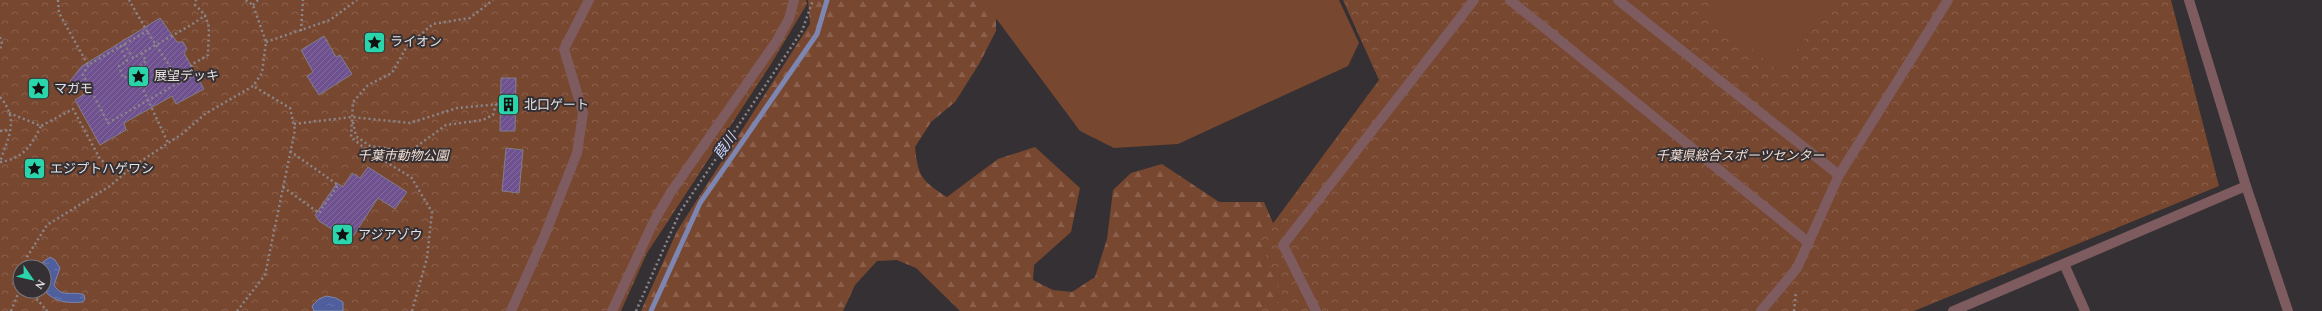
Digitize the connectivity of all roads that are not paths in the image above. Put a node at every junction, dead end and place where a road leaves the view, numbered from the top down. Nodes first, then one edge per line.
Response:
1 (589, 0) edge
2 (794, 0) edge
3 (1474, 0) edge
4 (1510, 0) edge
5 (1618, 0) edge
6 (1948, 0) edge
7 (2189, 0) edge
8 (1839, 175) junction
9 (2246, 186) junction
10 (1809, 243) junction
11 (2064, 264) junction
12 (510, 311) edge
13 (612, 311) edge
14 (1316, 311) edge
15 (1761, 311) edge
16 (1953, 311) edge
17 (2085, 311) edge
18 (2288, 311) edge

1 - 12 street
2 - 13 street
3 - 14 street
4 - 10 street
5 - 8 street
6 - 8 street
7 - 9 street
8 - 10 street
9 - 11 street
9 - 18 street
10 - 15 street
11 - 16 street
11 - 17 street

